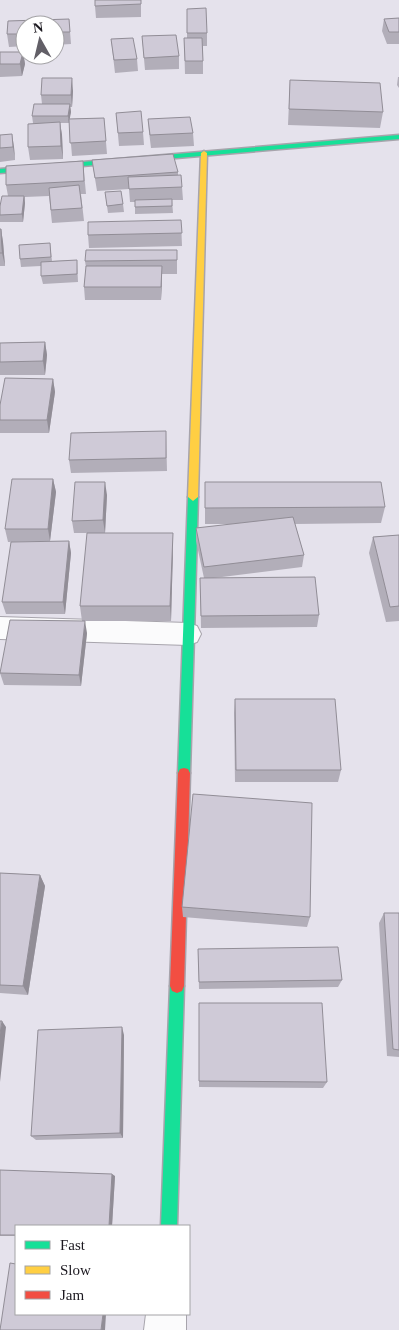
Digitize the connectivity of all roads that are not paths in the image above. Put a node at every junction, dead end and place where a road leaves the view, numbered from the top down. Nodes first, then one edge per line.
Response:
1 (399, 137) edge
2 (204, 154) junction
3 (0, 171) edge
4 (0, 628) edge
5 (188, 634) junction
6 (169, 1225) edge
7 (166, 1315) edge
8 (165, 1330) edge

1 - 2 street
2 - 3 street
2 - 5 street
4 - 5 street
5 - 6 street
7 - 8 street

